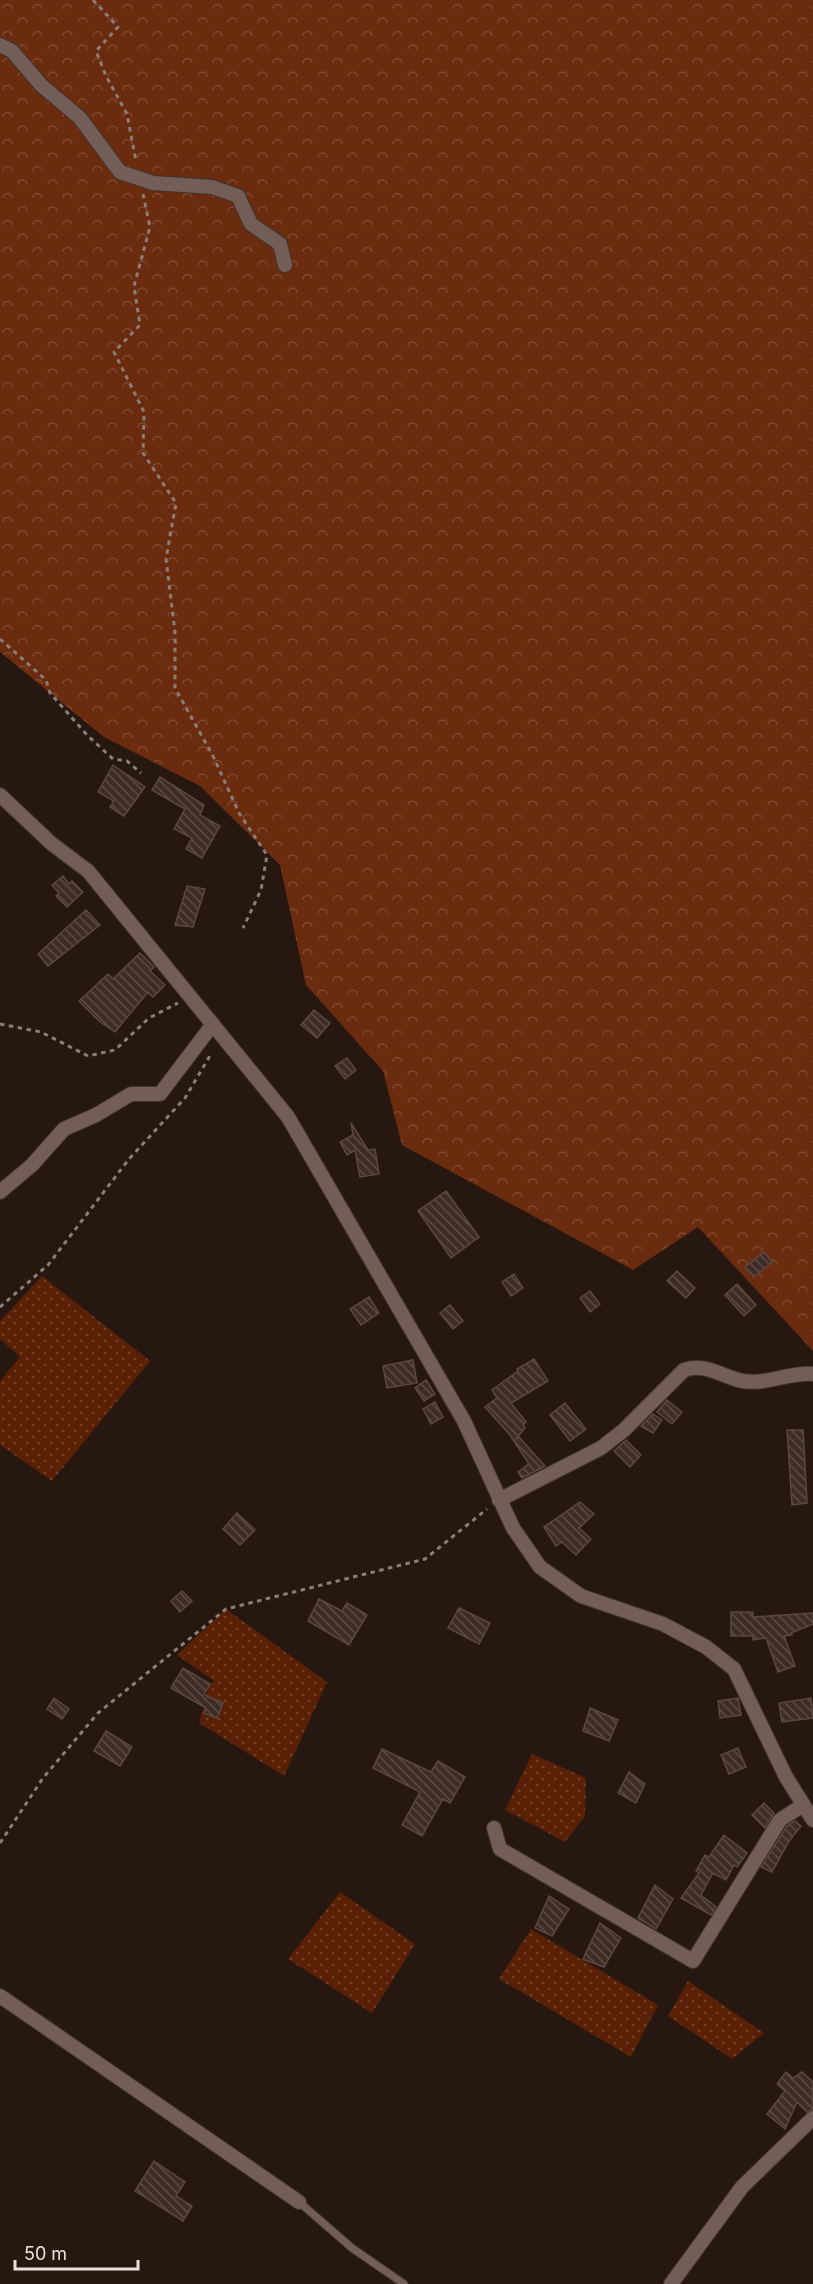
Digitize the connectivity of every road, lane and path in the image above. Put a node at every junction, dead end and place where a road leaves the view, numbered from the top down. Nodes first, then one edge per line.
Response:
1 (93, 0) edge
2 (0, 45) edge
3 (140, 179) junction
4 (285, 265) dead end
5 (0, 639) edge
6 (141, 773) dead end
7 (0, 795) edge
8 (243, 928) dead end
9 (190, 996) junction
10 (0, 1024) edge
11 (217, 1030) junction
12 (0, 1192) edge
13 (0, 1308) edge
14 (813, 1374) edge
15 (500, 1500) junction
16 (803, 1805) junction
17 (813, 1820) edge
18 (495, 1828) dead end
19 (0, 1843) edge
20 (0, 1996) edge
21 (813, 2118) edge
22 (299, 2202) joint
23 (404, 2284) edge
24 (671, 2284) edge

1 - 3 path
2 - 3 street
3 - 4 street
3 - 8 path
5 - 6 path
7 - 9 street
9 - 10 path
9 - 11 street
11 - 12 street
11 - 13 path
11 - 15 street
14 - 15 street
15 - 16 street
15 - 19 path
16 - 17 street
16 - 18 street
20 - 22 street
21 - 24 street
22 - 23 lane

